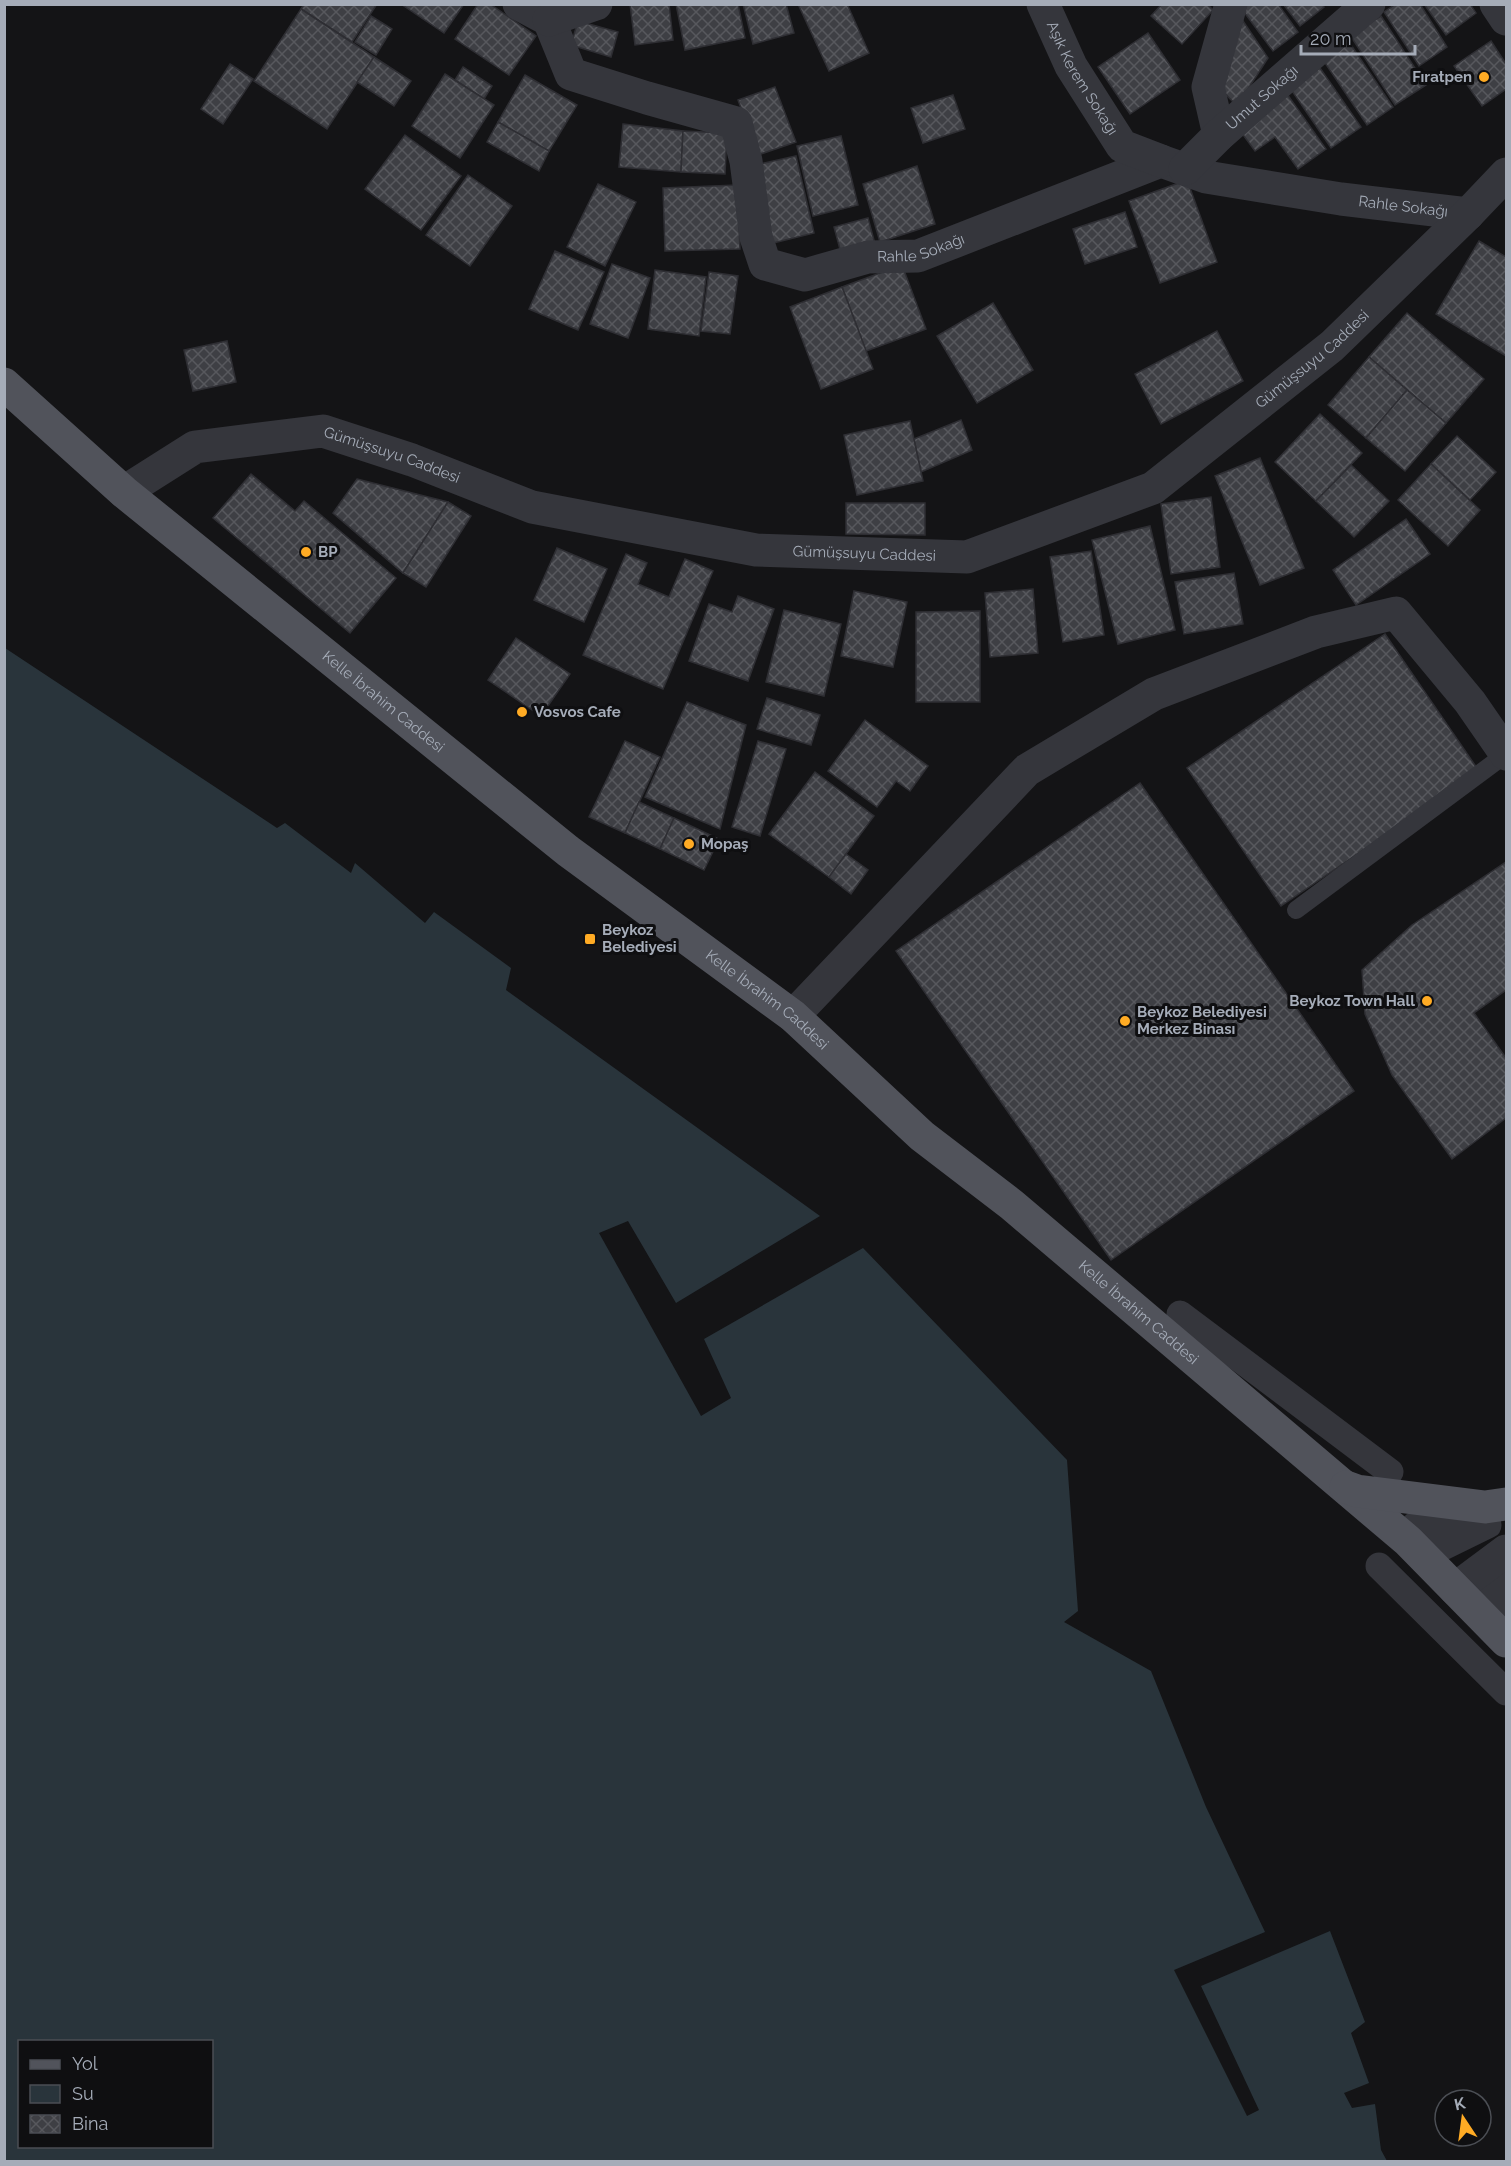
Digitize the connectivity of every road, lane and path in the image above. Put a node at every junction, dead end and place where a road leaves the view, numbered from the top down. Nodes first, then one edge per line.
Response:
1 (519, 4) edge
2 (596, 4) edge
3 (1043, 4) edge
4 (1231, 4) edge
5 (1370, 4) edge
6 (1496, 4) edge
7 (1506, 19) edge
8 (549, 20) junction
9 (1219, 135) junction
10 (1173, 165) junction
11 (1506, 174) edge
12 (1468, 214) junction
13 (4, 384) edge
14 (124, 492) junction
15 (1506, 754) edge
16 (1296, 910) dead end
17 (793, 1016) junction
18 (1180, 1314) dead end
19 (1390, 1472) dead end
20 (1345, 1486) junction
21 (1506, 1504) edge
22 (1506, 1551) edge
23 (1379, 1566) dead end
24 (1506, 1577) edge
25 (1455, 1589) junction
26 (1506, 1610) edge
27 (1506, 1641) edge
28 (1506, 1692) edge

1 - 8 street
2 - 8 street
3 - 10 street, Aşık Kerem Sokağı
4 - 9 street
5 - 9 street, Umut Sokağı
6 - 7 street
8 - 10 street, Rahle Sokağı
9 - 10 street, Umut Sokağı
10 - 12 street, Rahle Sokağı
11 - 12 street, Gümüşsuyu Caddesi
12 - 14 street, Gümüşsuyu Caddesi
13 - 14 main road, Kelle İbrahim Caddesi
14 - 17 main road, Kelle İbrahim Caddesi
15 - 16 lane
15 - 17 street
17 - 20 main road, Kelle İbrahim Caddesi
18 - 19 street, Kelle İbrahim Caddesi
20 - 21 main road
20 - 25 main road, Kelle İbrahim Caddesi
22 - 25 street
23 - 28 street
24 - 26 street
25 - 27 main road, Kelle İbrahim Caddesi

